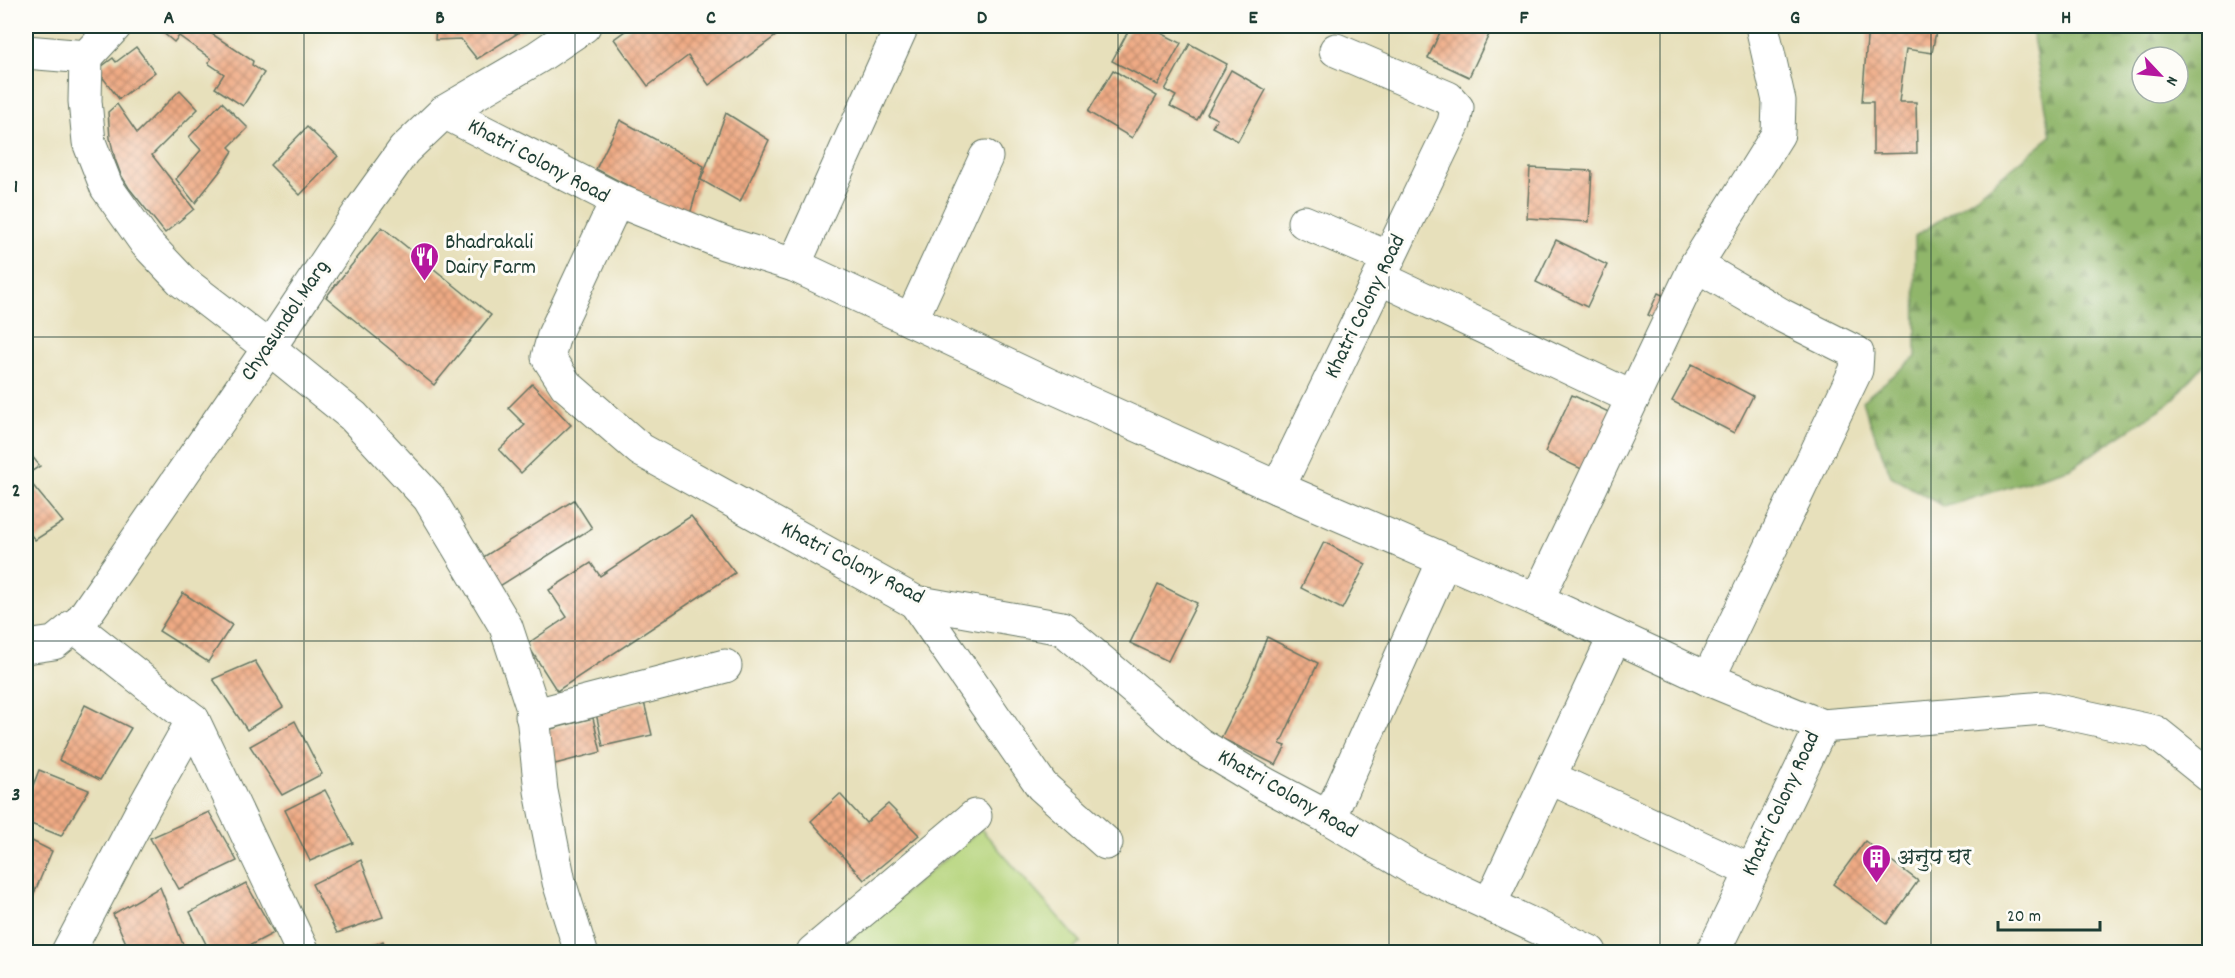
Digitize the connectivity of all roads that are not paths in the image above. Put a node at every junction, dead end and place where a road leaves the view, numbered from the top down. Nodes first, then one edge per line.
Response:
1 (116, 26) edge
2 (584, 26) edge
3 (902, 26) edge
4 (1762, 26) edge
5 (26, 51) edge
6 (1336, 51) dead end
7 (86, 57) junction
8 (444, 112) junction
9 (986, 157) dead end
10 (617, 200) junction
11 (1304, 222) dead end
12 (794, 265) junction
13 (1696, 265) junction
14 (1384, 268) junction
15 (911, 320) junction
16 (269, 348) junction
17 (1633, 398) junction
18 (1278, 488) junction
19 (1444, 561) junction
20 (1537, 600) junction
21 (915, 602) junction
22 (74, 626) junction
23 (1615, 636) junction
24 (26, 647) edge
25 (725, 666) dead end
26 (1708, 679) junction
27 (532, 716) junction
28 (193, 720) junction
29 (1822, 726) junction
30 (2210, 776) edge
31 (1551, 778) junction
32 (975, 816) dead end
33 (1329, 818) junction
34 (1106, 843) dead end
35 (1751, 871) junction
36 (1490, 904) junction
37 (68, 952) edge
38 (303, 952) edge
39 (581, 952) edge
40 (813, 952) edge
41 (1590, 952) edge
42 (1713, 952) edge

1 - 7 street
2 - 8 street, Chyasundol Marg
3 - 12 street
4 - 13 street
5 - 7 street
6 - 14 street, Khatri Colony Road
7 - 16 street
8 - 10 street, Khatri Colony Road
8 - 16 street, Chyasundol Marg
9 - 15 street
10 - 12 street
10 - 21 street, Khatri Colony Road
11 - 14 street
12 - 15 street
13 - 17 street
13 - 26 street
14 - 17 street
14 - 18 street, Khatri Colony Road
15 - 18 street
16 - 22 street, Chyasundol Marg
16 - 27 street
17 - 20 street
18 - 19 street, Khatri Colony Road
19 - 20 street, Khatri Colony Road
19 - 33 street
20 - 23 street, Khatri Colony Road
21 - 33 street, Khatri Colony Road
21 - 34 street
22 - 24 street, Chyasundol Marg
22 - 28 street
23 - 26 street, Khatri Colony Road
23 - 31 street
25 - 27 street
26 - 29 street, Khatri Colony Road
27 - 39 street
28 - 37 street
28 - 38 street
29 - 30 street
29 - 35 street, Khatri Colony Road
31 - 35 street
31 - 36 street
32 - 40 street
33 - 36 street, Khatri Colony Road
35 - 42 street, Khatri Colony Road
36 - 41 street, Khatri Colony Road

